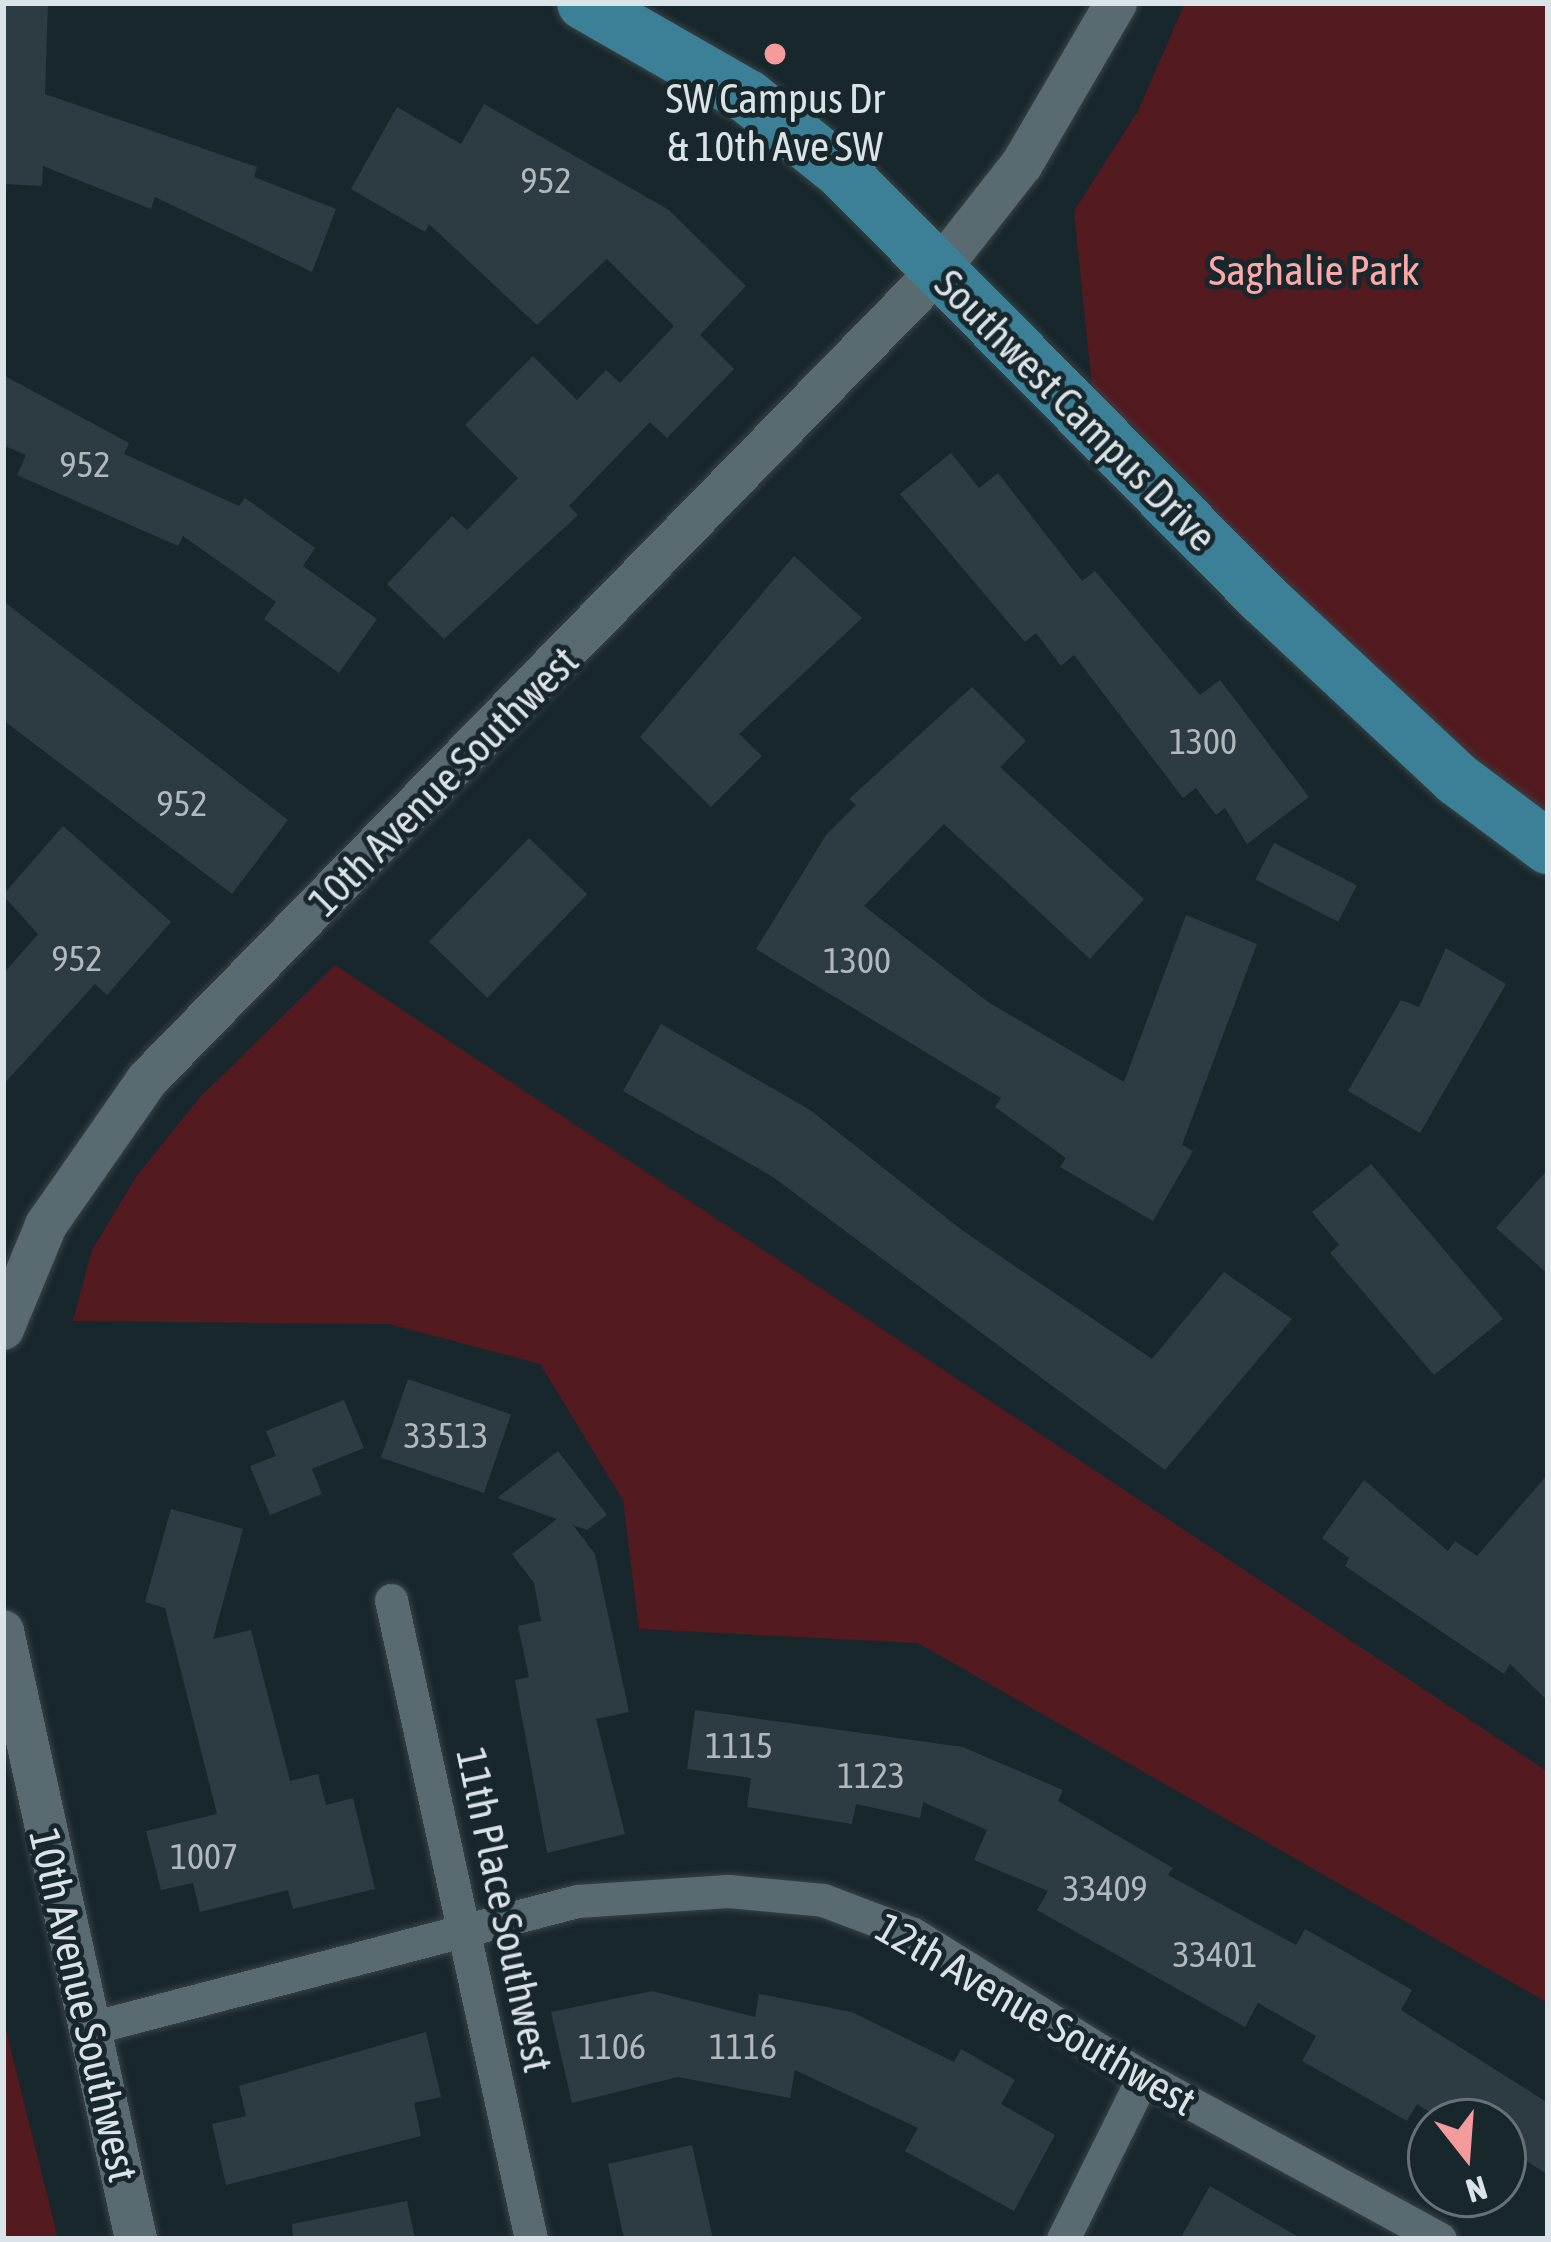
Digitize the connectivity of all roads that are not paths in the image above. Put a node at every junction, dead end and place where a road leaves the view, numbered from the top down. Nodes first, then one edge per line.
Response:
1 (584, 3) edge
2 (1116, 3) edge
3 (938, 272) junction
4 (1548, 847) edge
5 (3, 1329) edge
6 (391, 1600) dead end
7 (3, 1631) edge
8 (463, 1932) junction
9 (92, 2028) junction
10 (1143, 2077) junction
11 (136, 2239) edge
12 (531, 2239) edge
13 (1063, 2239) edge
14 (1440, 2239) edge

1 - 3 main road, Southwest Campus Drive
2 - 3 street
3 - 4 main road, Southwest Campus Drive
3 - 5 street, 10th Avenue Southwest
6 - 8 street, 11th Place Southwest
7 - 9 street, 10th Avenue Southwest
8 - 9 street, 12th Avenue Southwest
8 - 10 street, 12th Avenue Southwest
8 - 12 street, 11th Place Southwest
9 - 11 street, 10th Avenue Southwest
10 - 13 street
10 - 14 street, 12th Avenue Southwest

